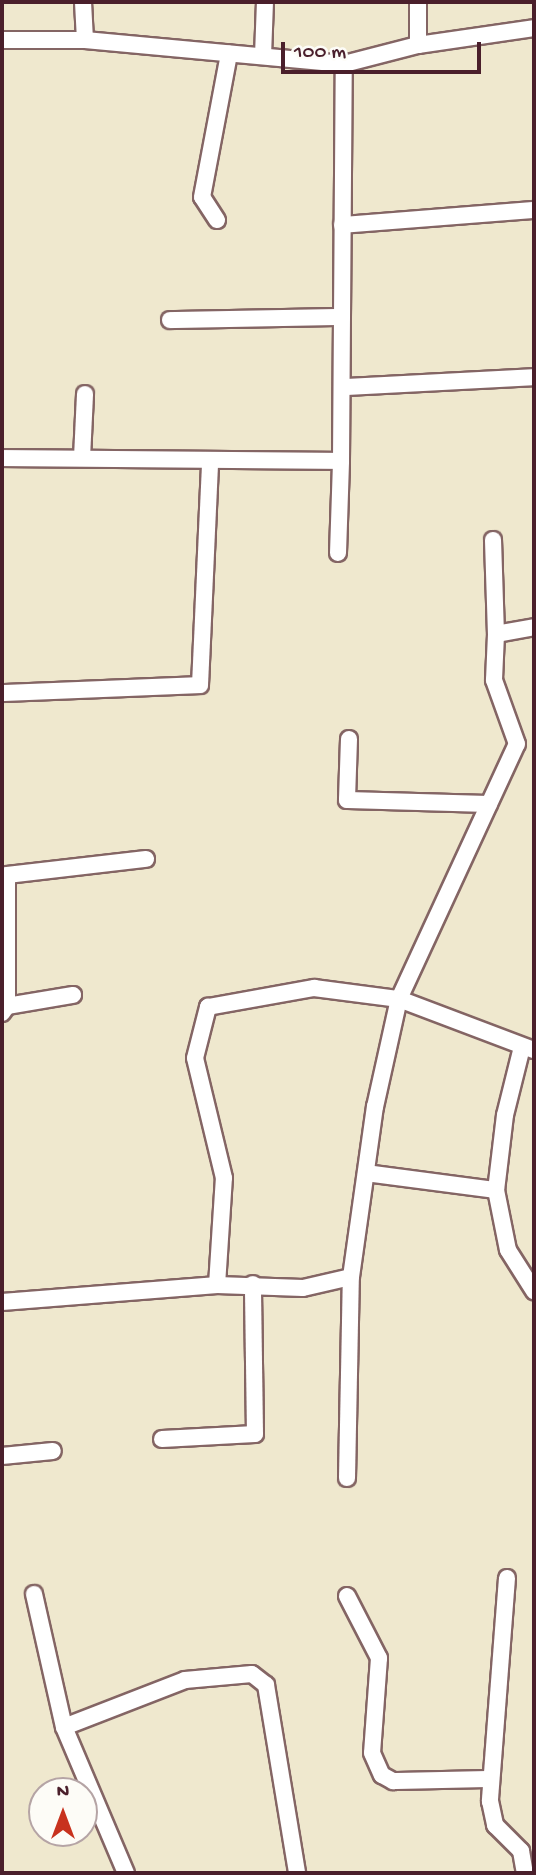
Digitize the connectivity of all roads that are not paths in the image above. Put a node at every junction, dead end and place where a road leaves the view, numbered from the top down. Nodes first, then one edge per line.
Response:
1 (83, 2) edge
2 (265, 2) edge
3 (418, 2) edge
4 (534, 28) edge
5 (2, 40) edge
6 (85, 40) junction
7 (418, 45) junction
8 (229, 54) junction
9 (264, 56) junction
10 (344, 64) junction
11 (534, 210) edge
12 (217, 220) dead end
13 (342, 225) junction
14 (342, 317) junction
15 (170, 320) dead end
16 (534, 377) edge
17 (345, 387) junction
18 (85, 394) dead end
19 (2, 458) edge
20 (82, 458) junction
21 (341, 461) junction
22 (210, 462) junction
23 (493, 540) dead end
24 (338, 553) dead end
25 (534, 627) edge
26 (496, 634) junction
27 (2, 693) edge
28 (349, 739) dead end
29 (489, 804) junction
30 (146, 859) dead end
31 (73, 995) dead end
32 (399, 999) junction
33 (4, 1009) edge
34 (528, 1049) edge
35 (366, 1173) junction
36 (496, 1190) junction
37 (351, 1277) junction
38 (253, 1284) junction
39 (217, 1285) junction
40 (534, 1291) edge
41 (2, 1302) edge
42 (162, 1439) dead end
43 (53, 1451) dead end
44 (2, 1456) edge
45 (348, 1478) dead end
46 (507, 1578) dead end
47 (34, 1594) dead end
48 (347, 1596) dead end
49 (64, 1727) junction
50 (491, 1779) junction
51 (528, 1852) edge
52 (126, 1873) edge
53 (298, 1873) edge
54 (525, 1873) edge

1 - 6 street
2 - 9 street
3 - 7 street
4 - 7 street
5 - 6 street
6 - 8 street
7 - 10 street
8 - 9 street
8 - 12 street
9 - 10 street
10 - 13 street
11 - 13 street
13 - 14 street
14 - 15 street
14 - 17 street
16 - 17 street
17 - 21 street
18 - 20 street
19 - 20 street
20 - 22 street
21 - 22 street
21 - 24 street
22 - 27 street
23 - 26 street
25 - 26 street
26 - 29 street
28 - 29 street
29 - 32 street
30 - 33 street
31 - 33 street
32 - 34 street
32 - 35 street
32 - 39 street
34 - 36 street
35 - 36 street
35 - 37 street
36 - 40 street
37 - 38 street
37 - 45 street
38 - 39 street
38 - 42 street
39 - 41 street
43 - 44 street
46 - 50 street
47 - 49 street
48 - 50 street
49 - 52 street
49 - 53 street
50 - 51 street
51 - 54 street

